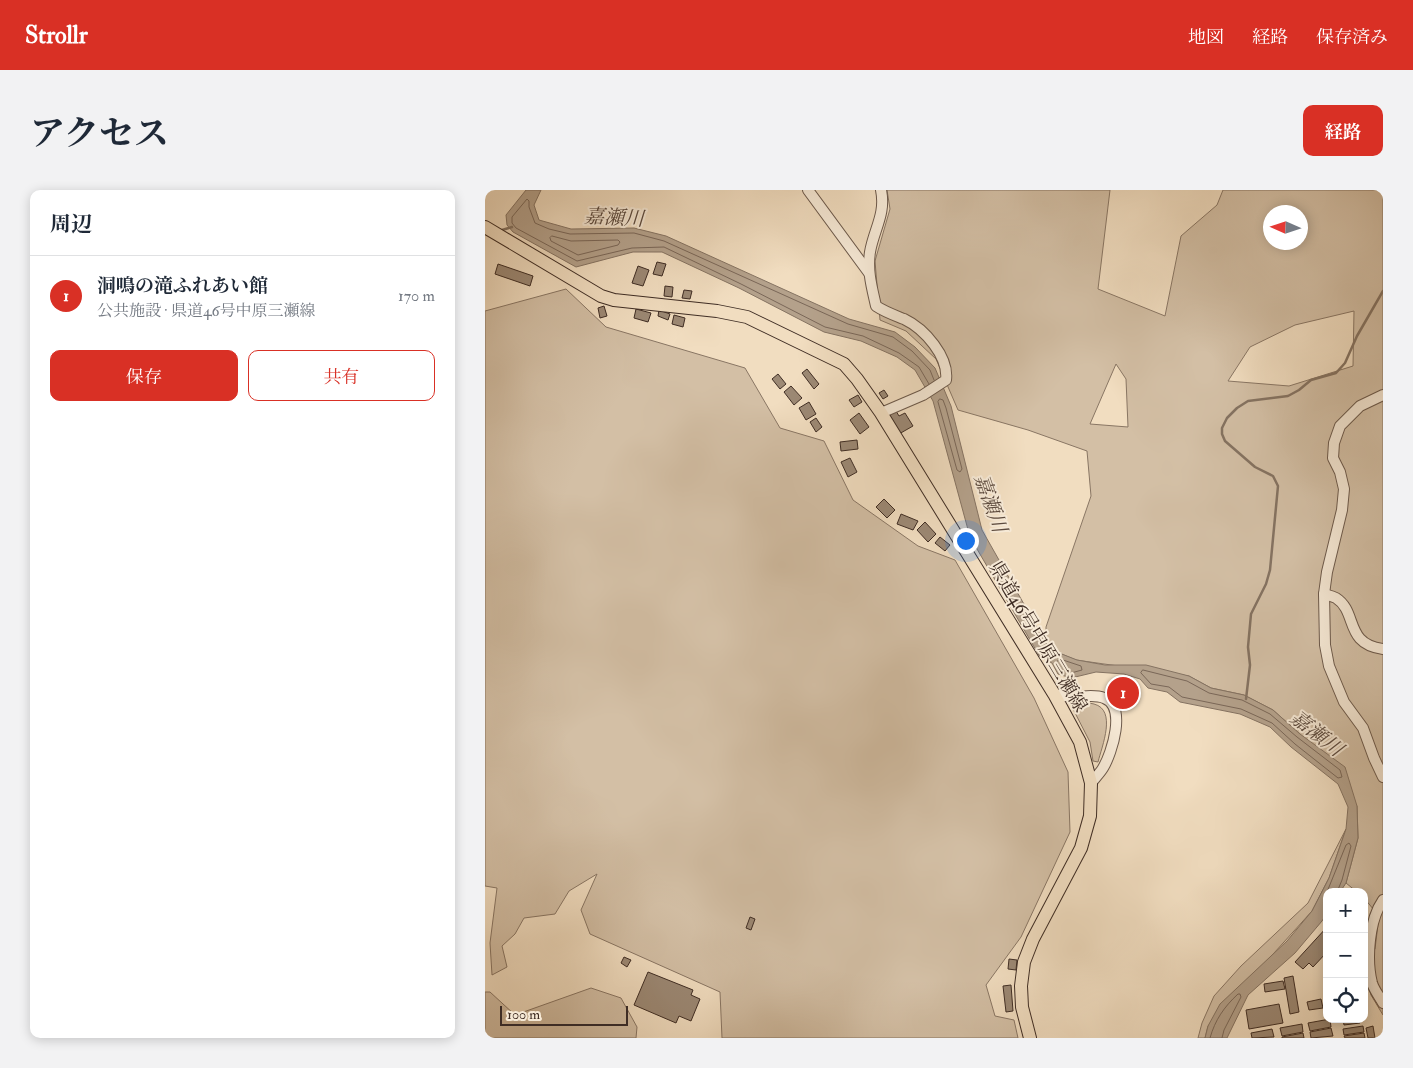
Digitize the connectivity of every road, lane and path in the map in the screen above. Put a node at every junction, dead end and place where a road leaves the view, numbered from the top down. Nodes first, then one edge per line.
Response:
1 (808, 190) edge
2 (881, 190) edge
3 (485, 227) edge
4 (869, 273) junction
5 (1383, 395) edge
6 (881, 413) junction
7 (1324, 594) junction
8 (1383, 649) edge
9 (1054, 694) junction
10 (1383, 777) edge
11 (1091, 783) junction
12 (1383, 900) edge
13 (1383, 1003) edge
14 (1029, 1038) edge

1 - 4 street
2 - 4 street
3 - 6 main road, 県道46号中原三瀬線
4 - 6 street
5 - 7 street
6 - 9 main road, 県道46号中原三瀬線
7 - 8 street
7 - 10 street
9 - 11 main road, 県道46号中原三瀬線
9 - 11 street
11 - 14 main road, 県道46号中原三瀬線
12 - 13 street

